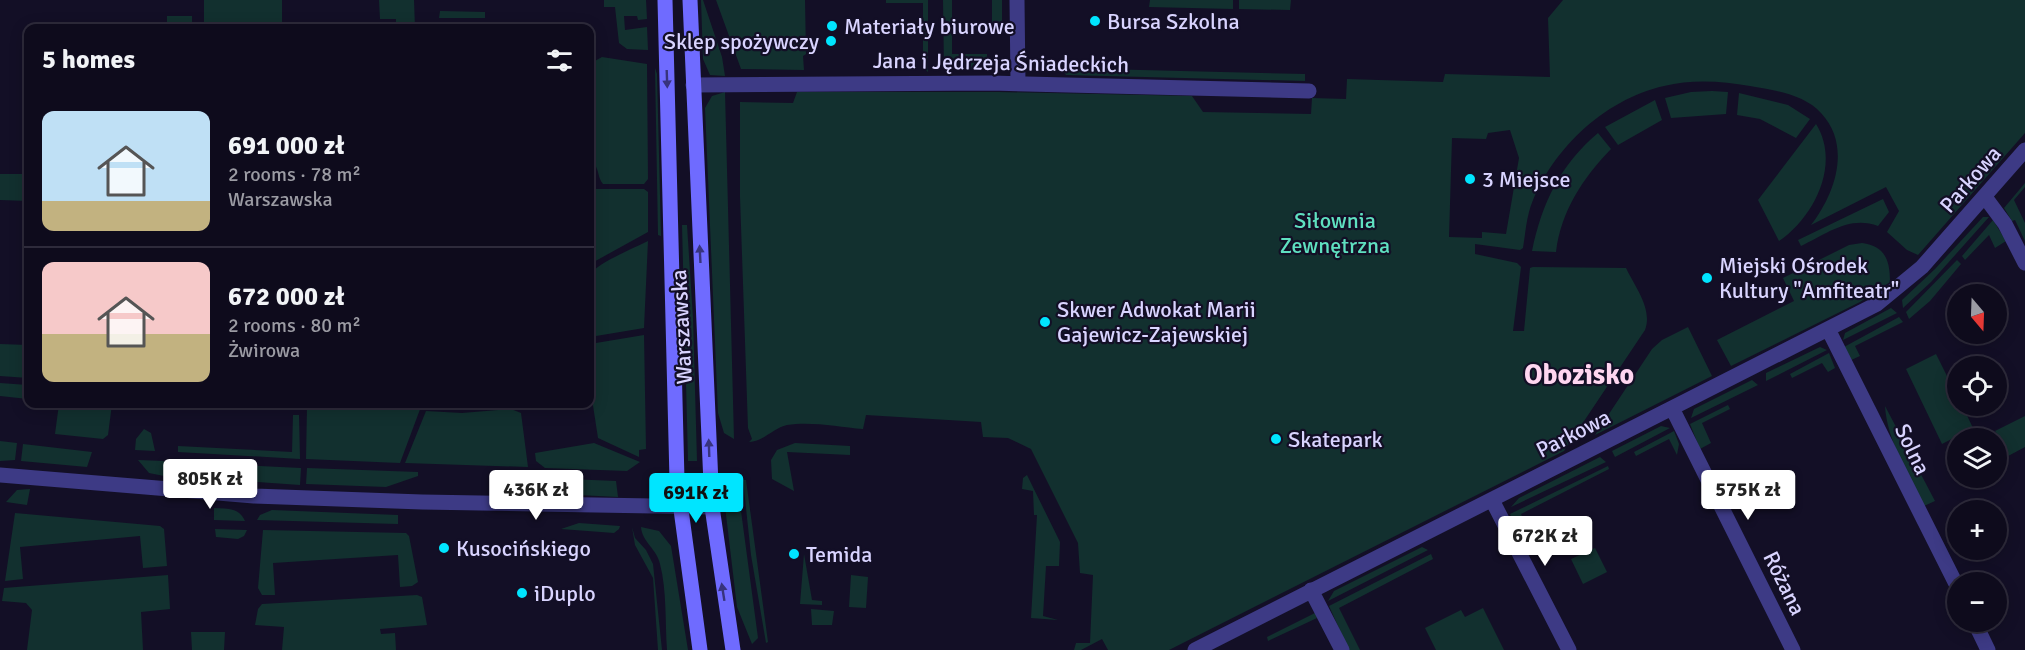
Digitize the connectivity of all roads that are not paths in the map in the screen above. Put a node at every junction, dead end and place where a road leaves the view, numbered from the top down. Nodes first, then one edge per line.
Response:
1 (665, 0) edge
2 (690, 0) edge
3 (1017, 0) edge
4 (1018, 83) junction
5 (693, 86) junction
6 (1309, 91) dead end
7 (2025, 150) edge
8 (1985, 197) junction
9 (2025, 263) edge
10 (1828, 329) junction
11 (1672, 408) junction
12 (0, 475) edge
13 (1492, 500) junction
14 (650, 507) junction
15 (712, 507) junction
16 (679, 508) junction
17 (683, 538) junction
18 (1950, 572) edge
19 (1311, 590) junction
20 (1979, 632) edge
21 (700, 650) edge
22 (733, 650) edge
23 (1195, 650) edge
24 (1342, 650) edge
25 (1569, 650) edge
26 (1793, 650) edge
27 (1988, 650) edge

1 -> 16 street, Warszawska
2 - 5 street, Warszawska
3 - 4 street
4 - 5 street, Jana i Jędrzeja Śniadeckich
4 - 6 street, Jana i Jędrzeja Śniadeckich
15 -> 5 street, Warszawska
7 - 8 street, Parkowa
8 - 9 street
8 - 10 street, Parkowa
10 - 11 street, Parkowa
10 - 18 street, Solna
11 - 13 street, Parkowa
11 - 26 street, Różana
12 - 14 street
13 - 19 street, Parkowa
13 - 25 street
14 - 16 street
14 - 17 street
15 - 16 street
22 -> 15 street, Warszawska
16 - 17 street, Warszawska
17 - 21 street, Warszawska
19 - 23 street, Parkowa
19 - 24 street
20 - 27 street

